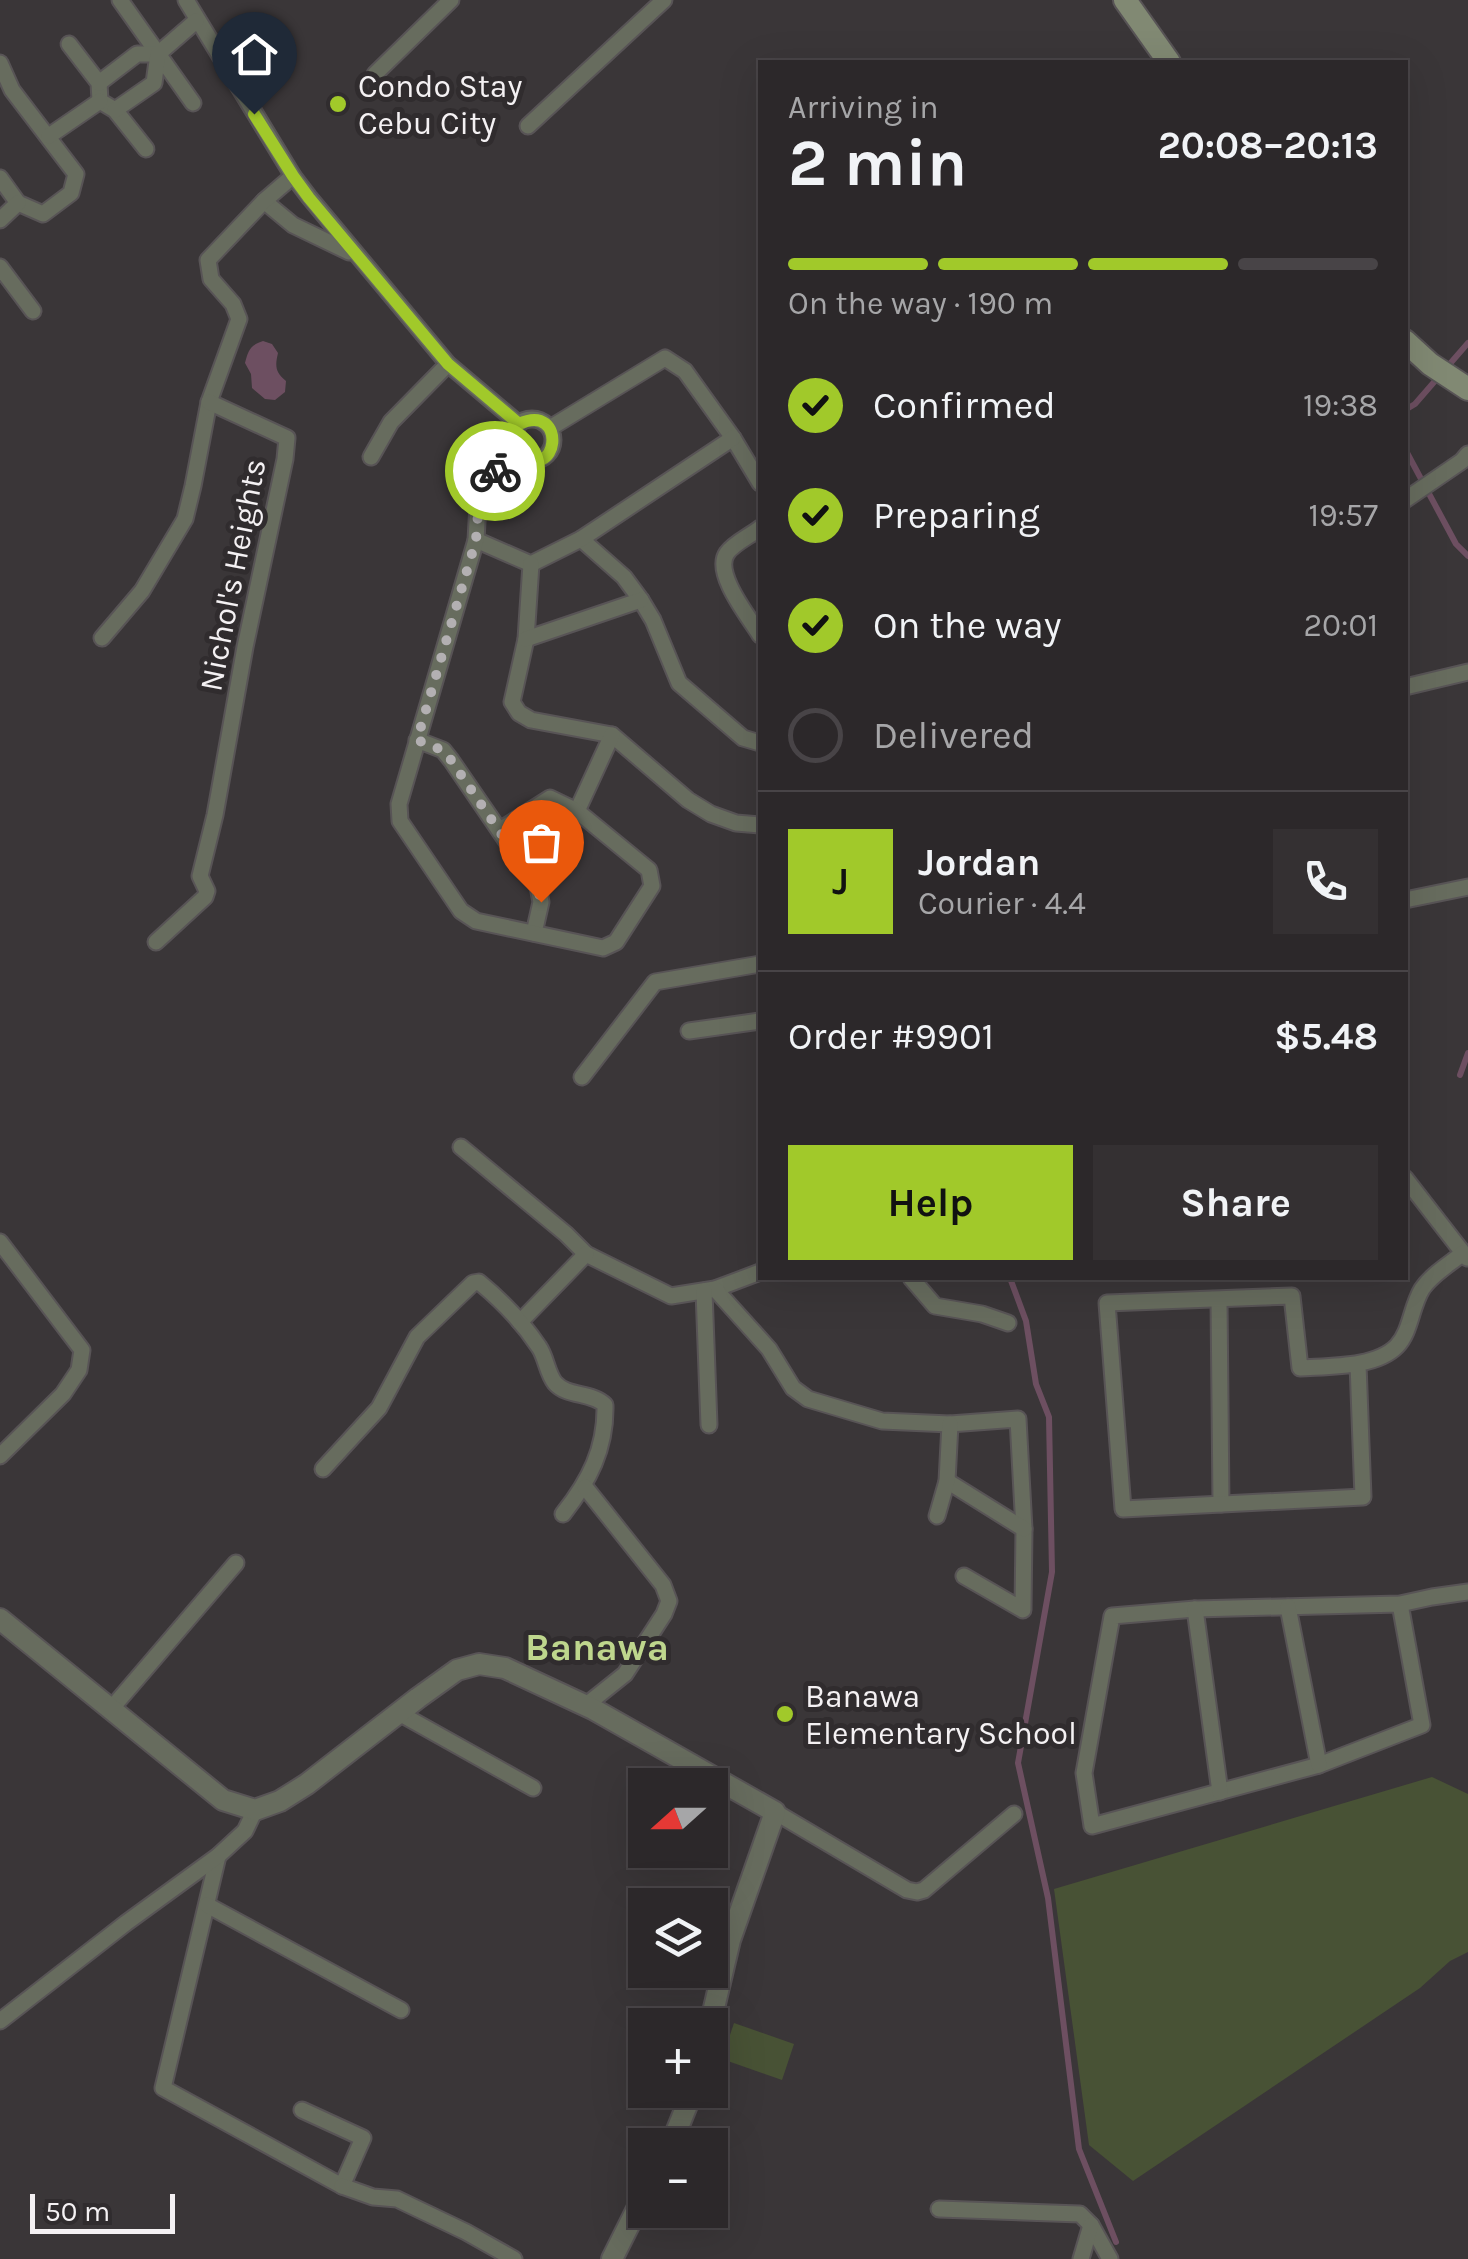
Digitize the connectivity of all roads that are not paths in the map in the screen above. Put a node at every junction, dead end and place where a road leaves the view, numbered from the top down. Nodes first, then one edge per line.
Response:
1 (120, 0) edge
2 (186, 0) edge
3 (451, 0) edge
4 (664, 0) edge
5 (1124, 0) edge
6 (196, 20) junction
7 (69, 44) dead end
8 (158, 54) junction
9 (1168, 60) edge
10 (0, 63) edge
11 (375, 74) dead end
12 (98, 83) junction
13 (100, 101) junction
14 (193, 104) dead end
15 (115, 110) junction
16 (528, 126) dead end
17 (49, 136) junction
18 (146, 149) dead end
19 (293, 176) junction
20 (0, 178) edge
21 (264, 201) junction
22 (18, 203) junction
23 (0, 220) edge
24 (358, 256) junction
25 (0, 267) edge
26 (33, 311) dead end
27 (1408, 345) edge
28 (448, 364) junction
29 (1465, 387) edge
30 (208, 402) junction
31 (519, 424) junction
32 (550, 428) junction
33 (733, 438) junction
34 (515, 452) junction
35 (1468, 454) edge
36 (372, 457) dead end
37 (758, 480) edge
38 (1408, 498) edge
39 (758, 530) edge
40 (582, 539) junction
41 (476, 540) junction
42 (531, 564) junction
43 (641, 600) junction
44 (758, 632) edge
45 (102, 638) dead end
46 (526, 638) junction
47 (1468, 672) edge
48 (1408, 687) edge
49 (612, 736) junction
50 (417, 740) junction
51 (758, 742) edge
52 (577, 811) junction
53 (758, 825) edge
54 (500, 830) junction
55 (1468, 887) edge
56 (1408, 899) edge
57 (534, 932) junction
58 (156, 942) dead end
59 (758, 964) edge
60 (758, 1022) edge
61 (689, 1031) dead end
62 (582, 1077) dead end
63 (462, 1147) dead end
64 (1408, 1182) edge
65 (1, 1248) edge
66 (586, 1254) junction
67 (1466, 1256) edge
68 (758, 1273) edge
69 (914, 1280) edge
70 (710, 1290) junction
71 (1219, 1300) junction
72 (520, 1322) junction
73 (1008, 1322) dead end
74 (1358, 1364) junction
75 (950, 1424) junction
76 (709, 1425) dead end
77 (0, 1456) edge
78 (324, 1469) dead end
79 (947, 1480) junction
80 (585, 1487) junction
81 (1221, 1504) junction
82 (562, 1514) dead end
83 (937, 1516) dead end
84 (1024, 1529) junction
85 (236, 1562) dead end
86 (964, 1576) dead end
87 (1468, 1592) edge
88 (1400, 1604) junction
89 (1288, 1608) junction
90 (1195, 1609) junction
91 (0, 1619) edge
92 (585, 1706) junction
93 (111, 1710) junction
94 (398, 1713) junction
95 (1319, 1765) junction
96 (533, 1788) dead end
97 (1220, 1792) junction
98 (255, 1810) junction
99 (775, 1812) junction
100 (1014, 1814) dead end
101 (218, 1856) junction
102 (207, 1906) junction
103 (714, 2008) edge
104 (401, 2010) dead end
105 (0, 2021) edge
106 (302, 2110) dead end
107 (342, 2186) junction
108 (939, 2209) dead end
109 (1091, 2226) junction
110 (628, 2227) edge
111 (514, 2259) edge
112 (612, 2259) edge
113 (1081, 2259) edge
114 (1110, 2259) edge

1 - 8 street
2 - 6 street
3 - 11 street
4 - 16 street
5 - 9 main road
6 - 8 street
6 - 19 street
7 - 12 street
8 - 12 street
8 - 14 street
8 - 15 street
10 - 17 street
12 - 13 street
13 - 15 street
13 - 17 street
15 - 18 street
17 - 22 street
19 - 21 street
19 - 24 street
20 - 22 street
21 - 24 street
21 - 30 street
22 - 23 street
24 - 28 street
25 - 26 street
27 - 29 main road
28 - 31 street
28 - 36 street
30 - 45 street
30 - 58 street, Nichol's Heights
31 - 32 street
31 - 34 street
32 - 33 street
32 - 34 street
33 - 37 street
33 - 40 street
34 - 41 street
35 - 38 street
39 - 44 street
40 - 42 street
40 - 43 street
41 - 42 street
41 - 50 street
42 - 46 street
43 - 46 street
43 - 51 street
46 - 49 street
47 - 48 street
49 - 52 street
49 - 53 street
50 - 54 street
50 - 57 street
52 - 54 street
52 - 57 street
54 - 57 street
55 - 56 street
59 - 62 street
60 - 61 street
63 - 66 street
64 - 67 street
65 - 77 street
66 - 70 street
66 - 72 street
67 - 74 street
68 - 70 street
69 - 73 street
70 - 75 street
70 - 76 street
71 - 74 street
71 - 81 street
71 - 81 street
72 - 78 street
72 - 80 street
74 - 81 street
75 - 79 street
75 - 84 street
79 - 83 street
79 - 84 street
80 - 82 street
80 - 92 street
84 - 86 street
85 - 93 street
87 - 88 street
88 - 89 street
88 - 95 street
89 - 90 street
89 - 95 street
90 - 97 street
90 - 97 street
91 - 93 street
92 - 94 street
92 - 99 street
93 - 98 street
94 - 96 street
94 - 98 street
95 - 97 street
98 - 101 street
99 - 100 street
99 - 103 street
101 - 102 street
101 - 105 street
102 - 104 street
102 - 107 street
106 - 107 street
107 - 111 street
108 - 109 street
109 - 113 street
109 - 114 street
110 - 112 street

